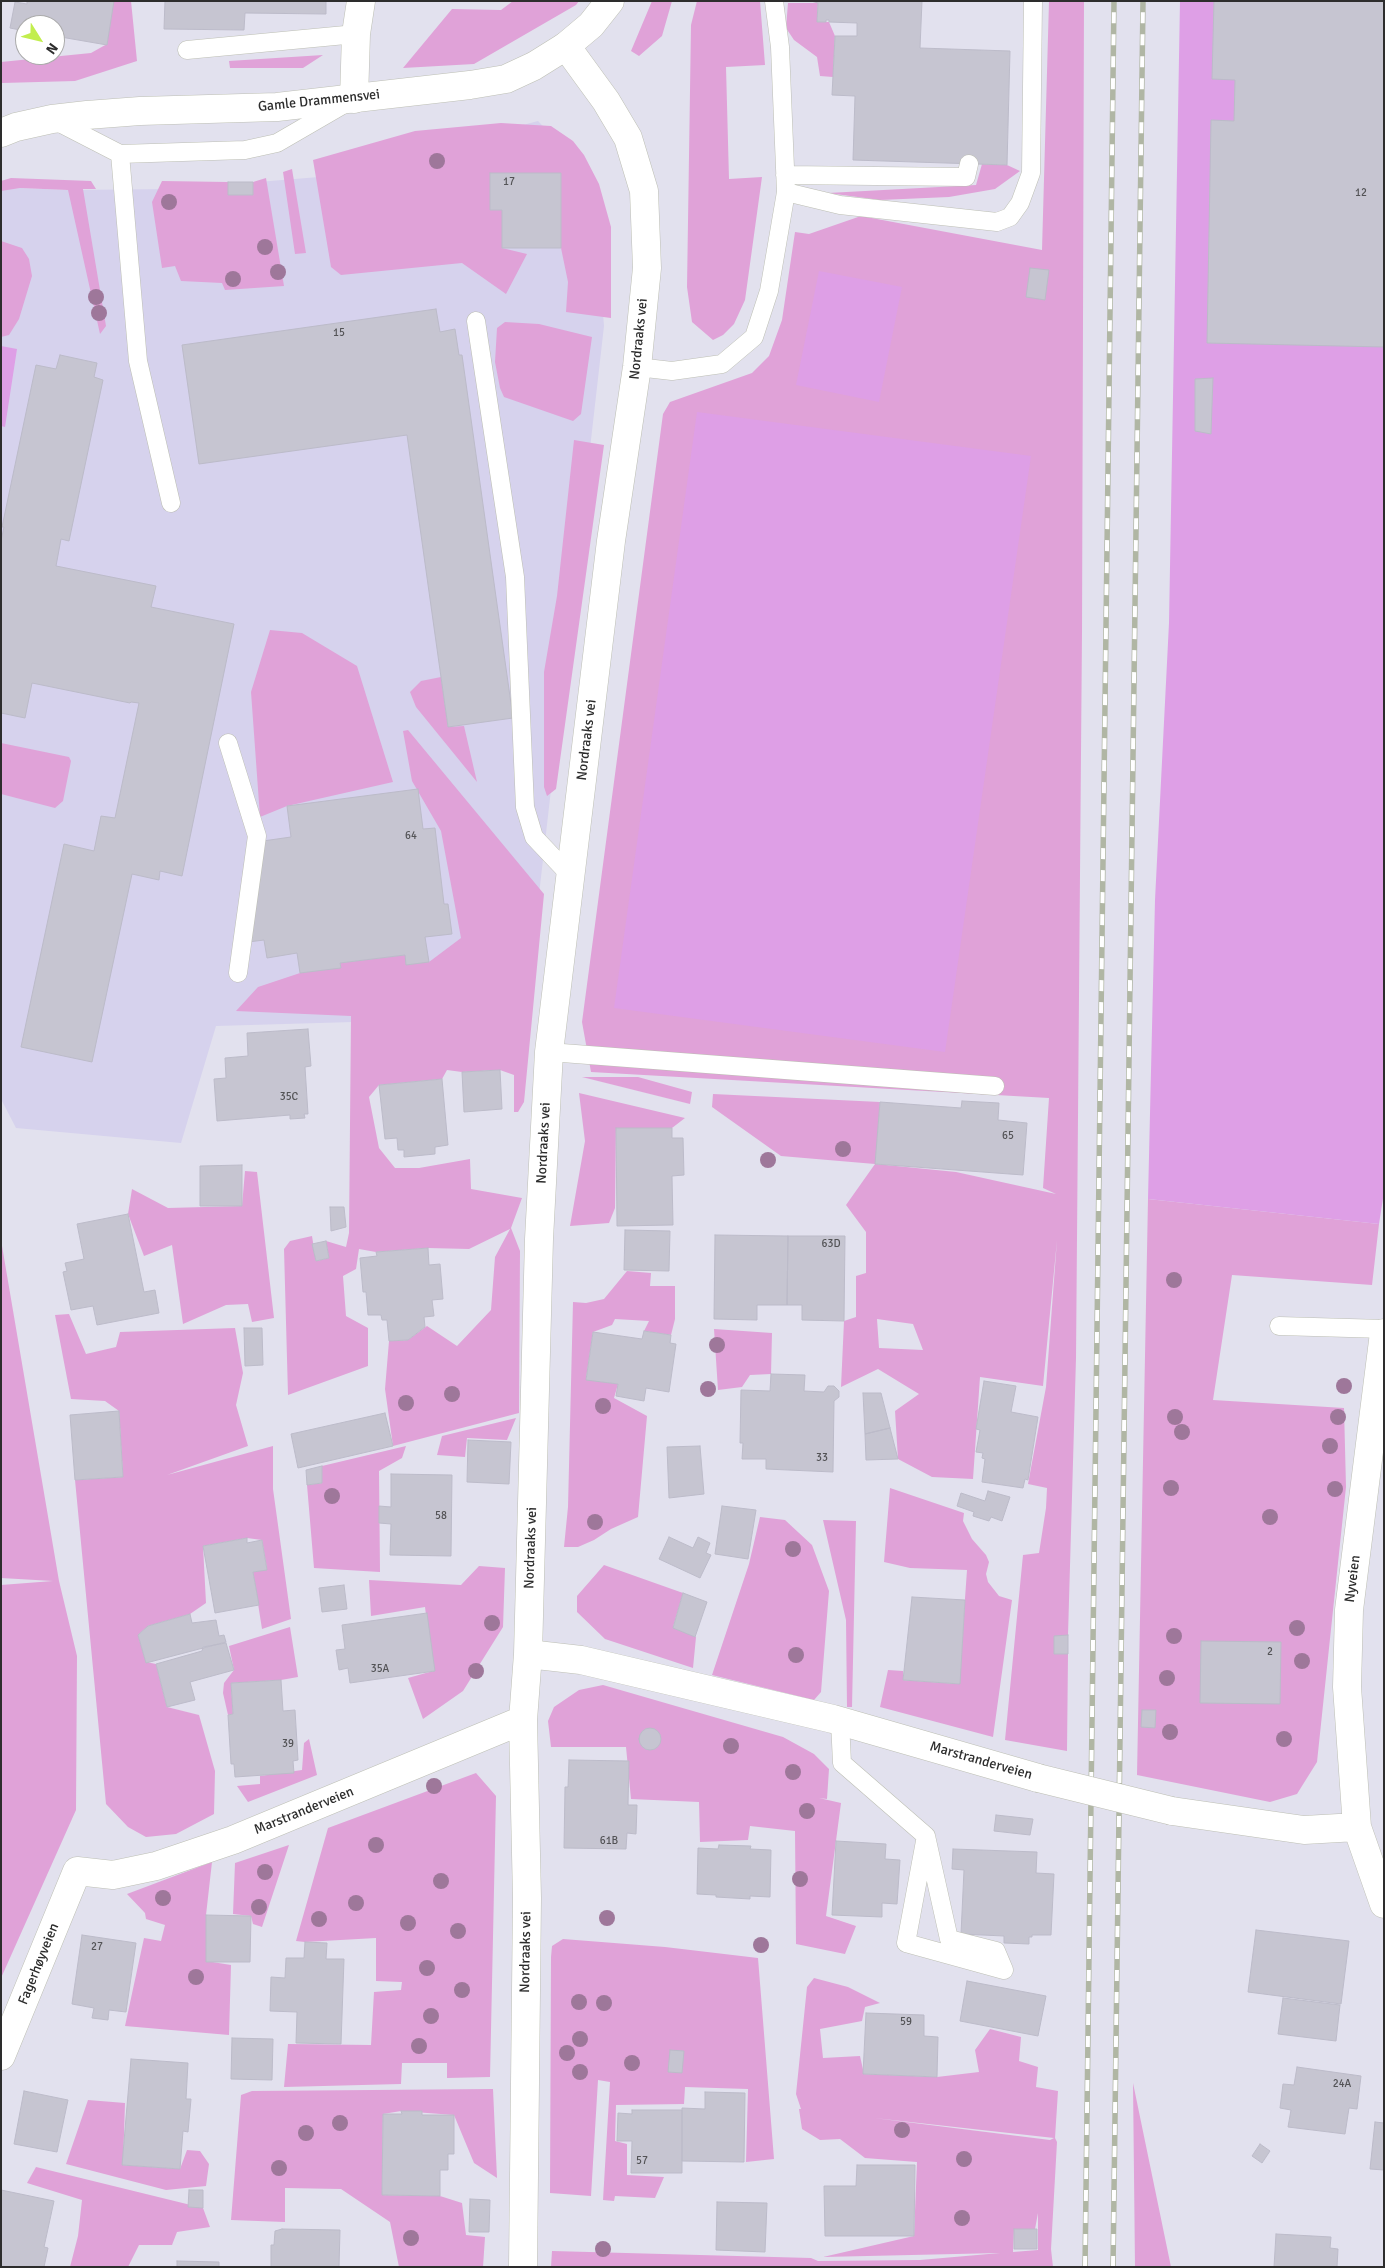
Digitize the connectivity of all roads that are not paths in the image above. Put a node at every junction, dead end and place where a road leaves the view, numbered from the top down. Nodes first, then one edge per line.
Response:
1 (361, 1) edge
2 (610, 1) edge
3 (774, 1) edge
4 (1033, 1) edge
5 (356, 34) junction
6 (566, 46) junction
7 (188, 50) dead end
8 (354, 99) junction
9 (52, 119) junction
10 (1, 133) edge
11 (120, 154) junction
12 (969, 164) dead end
13 (785, 183) junction
14 (476, 321) dead end
15 (637, 367) junction
16 (171, 503) dead end
17 (228, 744) dead end
18 (570, 875) junction
19 (238, 973) dead end
20 (548, 1052) junction
21 (995, 1086) dead end
22 (1279, 1326) dead end
23 (1384, 1331) edge
24 (528, 1654) junction
25 (523, 1720) junction
26 (840, 1721) junction
27 (1357, 1827) junction
28 (926, 1836) junction
29 (77, 1871) joint
30 (1384, 1904) edge
31 (1, 2056) edge
32 (523, 2267) edge

1 - 5 street
2 - 6 street, Gamle Drammensvei
3 - 13 lane
4 - 13 lane
5 - 7 lane
5 - 8 street
6 - 8 street, Gamle Drammensvei
6 - 15 street, Nordraaks vei
8 - 9 street, Gamle Drammensvei
8 - 11 lane
9 - 10 street, Gamle Drammensvei
9 - 11 lane
11 - 16 lane
12 - 13 lane
13 - 15 lane
14 - 18 lane
15 - 18 street, Nordraaks vei
17 - 19 lane
18 - 20 street, Nordraaks vei
20 - 21 lane
20 - 24 street, Nordraaks vei
22 - 23 lane
23 - 27 street, Nyveien
24 - 25 street, Nordraaks vei
24 - 26 street, Marstranderveien
25 - 29 street, Marstranderveien
25 - 32 street, Nordraaks vei
26 - 27 street, Marstranderveien, bridge
26 - 28 lane
27 - 30 street
28 - 28 lane
29 - 31 street, Fagerhøyveien

